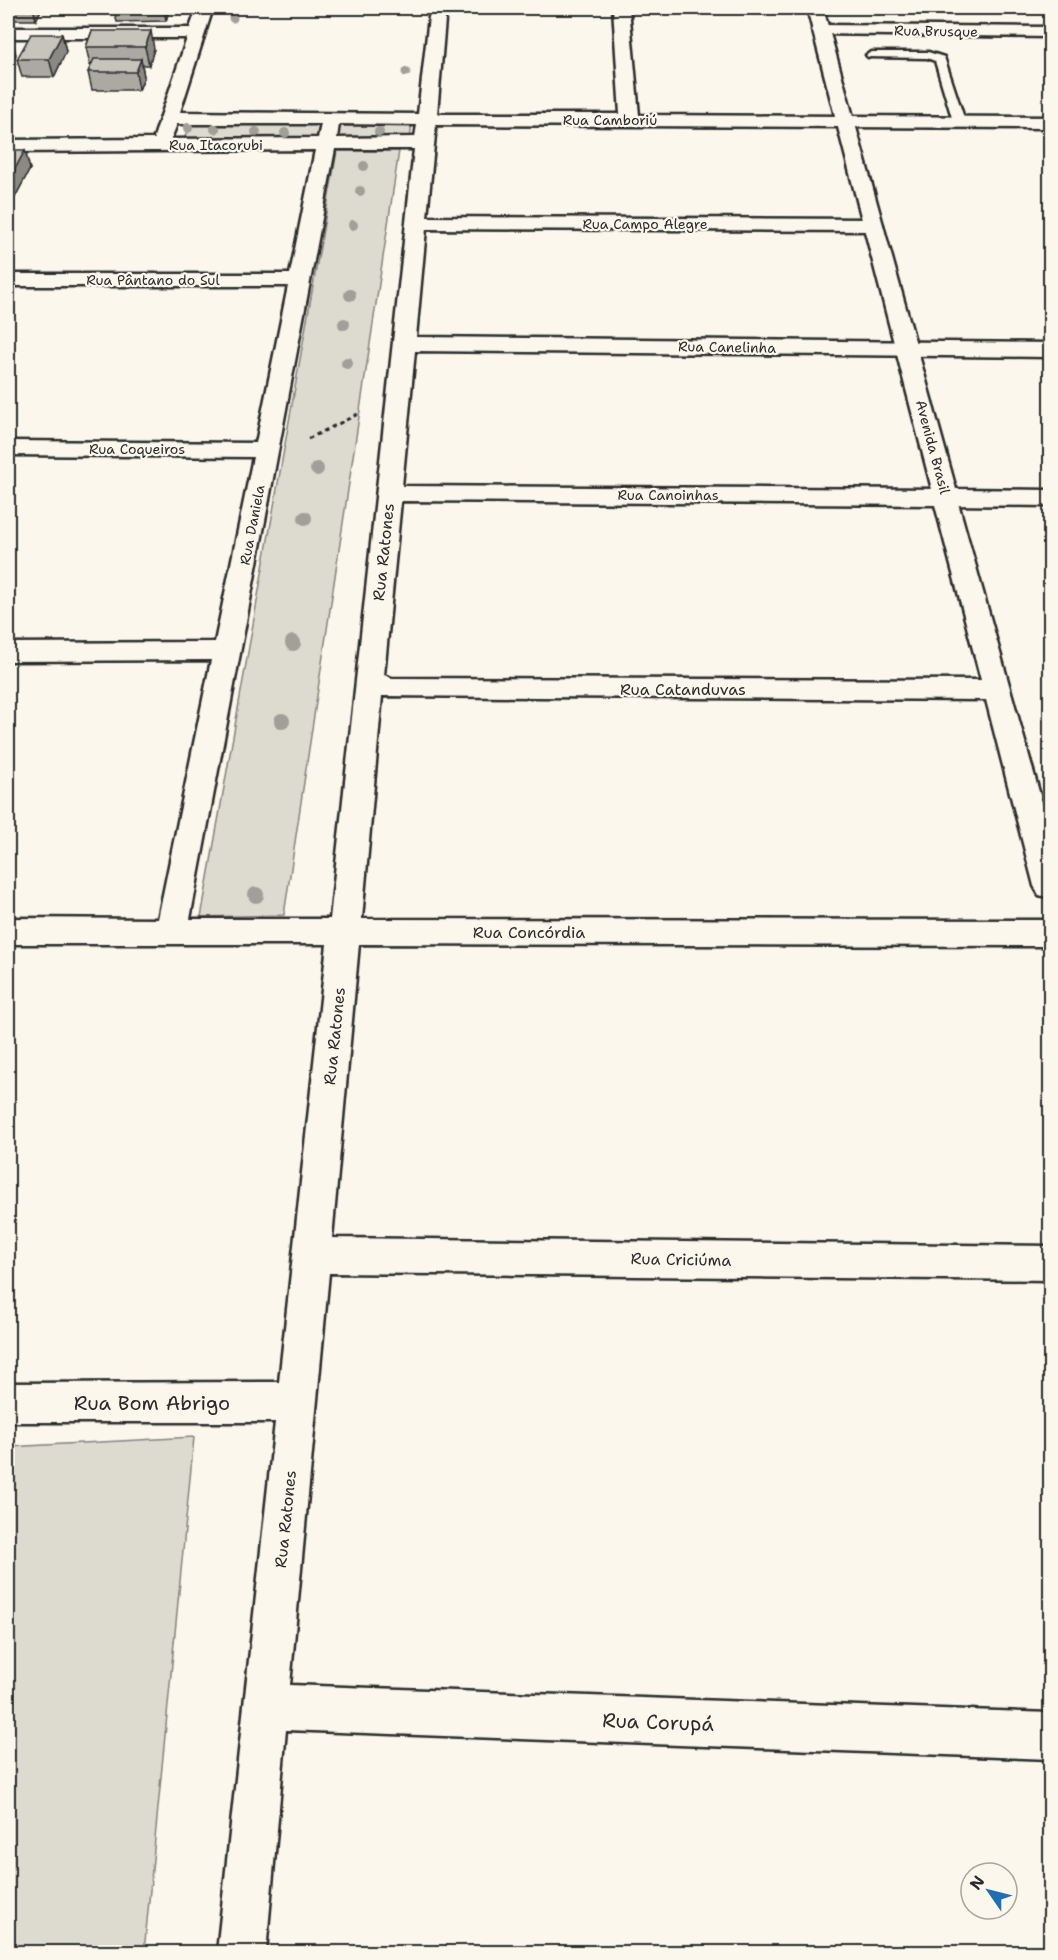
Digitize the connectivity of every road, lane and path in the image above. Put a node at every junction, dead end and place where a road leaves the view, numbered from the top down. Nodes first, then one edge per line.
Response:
1 (205, 8) edge
2 (438, 8) edge
3 (621, 8) edge
4 (815, 8) edge
5 (821, 30) junction
6 (1050, 32) edge
7 (8, 33) edge
8 (197, 33) junction
9 (872, 55) dead end
10 (169, 118) junction
11 (331, 119) junction
12 (630, 120) junction
13 (845, 121) junction
14 (959, 122) junction
15 (1050, 122) edge
16 (425, 131) junction
17 (326, 144) junction
18 (161, 145) junction
19 (8, 146) edge
20 (416, 223) junction
21 (873, 225) junction
22 (8, 280) edge
23 (299, 280) junction
24 (404, 344) junction
25 (907, 349) junction
26 (1050, 350) edge
27 (399, 394) junction
28 (8, 448) edge
29 (265, 455) junction
30 (389, 493) junction
31 (946, 497) junction
32 (1050, 498) edge
33 (227, 651) junction
34 (8, 652) edge
35 (370, 679) junction
36 (998, 690) junction
37 (1050, 886) edge
38 (8, 931) edge
39 (172, 931) junction
40 (344, 931) junction
41 (1050, 933) edge
42 (312, 1255) junction
43 (1050, 1263) edge
44 (296, 1402) junction
45 (8, 1403) edge
46 (266, 1707) junction
47 (1050, 1736) edge
48 (241, 1953) edge

1 - 8 street
2 - 16 street, Rua Ratones
3 - 12 street
4 - 5 street, Avenida Brasil
5 - 6 street, Rua Brusque
5 - 13 street, Avenida Brasil
7 - 8 street
8 - 10 street
9 - 14 lane
10 - 11 street, Rua Camboriú
10 - 18 street
11 - 16 street, Rua Camboriú
11 - 17 street, Rua Daniela
12 - 13 street, Rua Camboriú
12 - 16 street, Rua Camboriú
13 - 14 street, Rua Camboriú
13 - 21 street, Avenida Brasil
14 - 15 street, Rua Camboriú
16 - 17 street, Rua Itacorubi
16 - 20 street, Rua Ratones
17 - 18 street, Rua Itacorubi
17 - 23 street, Rua Daniela
18 - 19 street, Rua Itacorubi
20 - 21 street, Rua Campo Alegre
20 - 24 street, Rua Ratones
21 - 25 street, Avenida Brasil
22 - 23 street, Rua Pântano do Sul
23 - 29 street, Rua Daniela
24 - 25 street, Rua Canelinha
24 - 27 street, Rua Ratones
25 - 26 street, Rua Canelinha
25 - 31 street, Avenida Brasil
27 - 29 path
27 - 30 street, Rua Ratones
28 - 29 street, Rua Coqueiros
29 - 33 street, Rua Daniela
30 - 31 street, Rua Canoinhas
30 - 35 street, Rua Ratones
31 - 32 street, Rua Canoinhas
31 - 36 street, Avenida Brasil
33 - 34 street
33 - 39 street, Rua Daniela
35 - 36 street, Rua Catanduvas
35 - 40 street, Rua Ratones
36 - 37 street, Avenida Brasil
38 - 39 street, Rua Concórdia
39 - 40 street, Rua Concórdia
40 - 41 street, Rua Concórdia
40 - 42 street, Rua Ratones
42 - 43 street, Rua Criciúma
42 - 44 street, Rua Ratones
44 - 45 street, Rua Bom Abrigo
44 - 46 street, Rua Ratones
46 - 47 street, Rua Corupá
46 - 48 street, Rua Ratones

